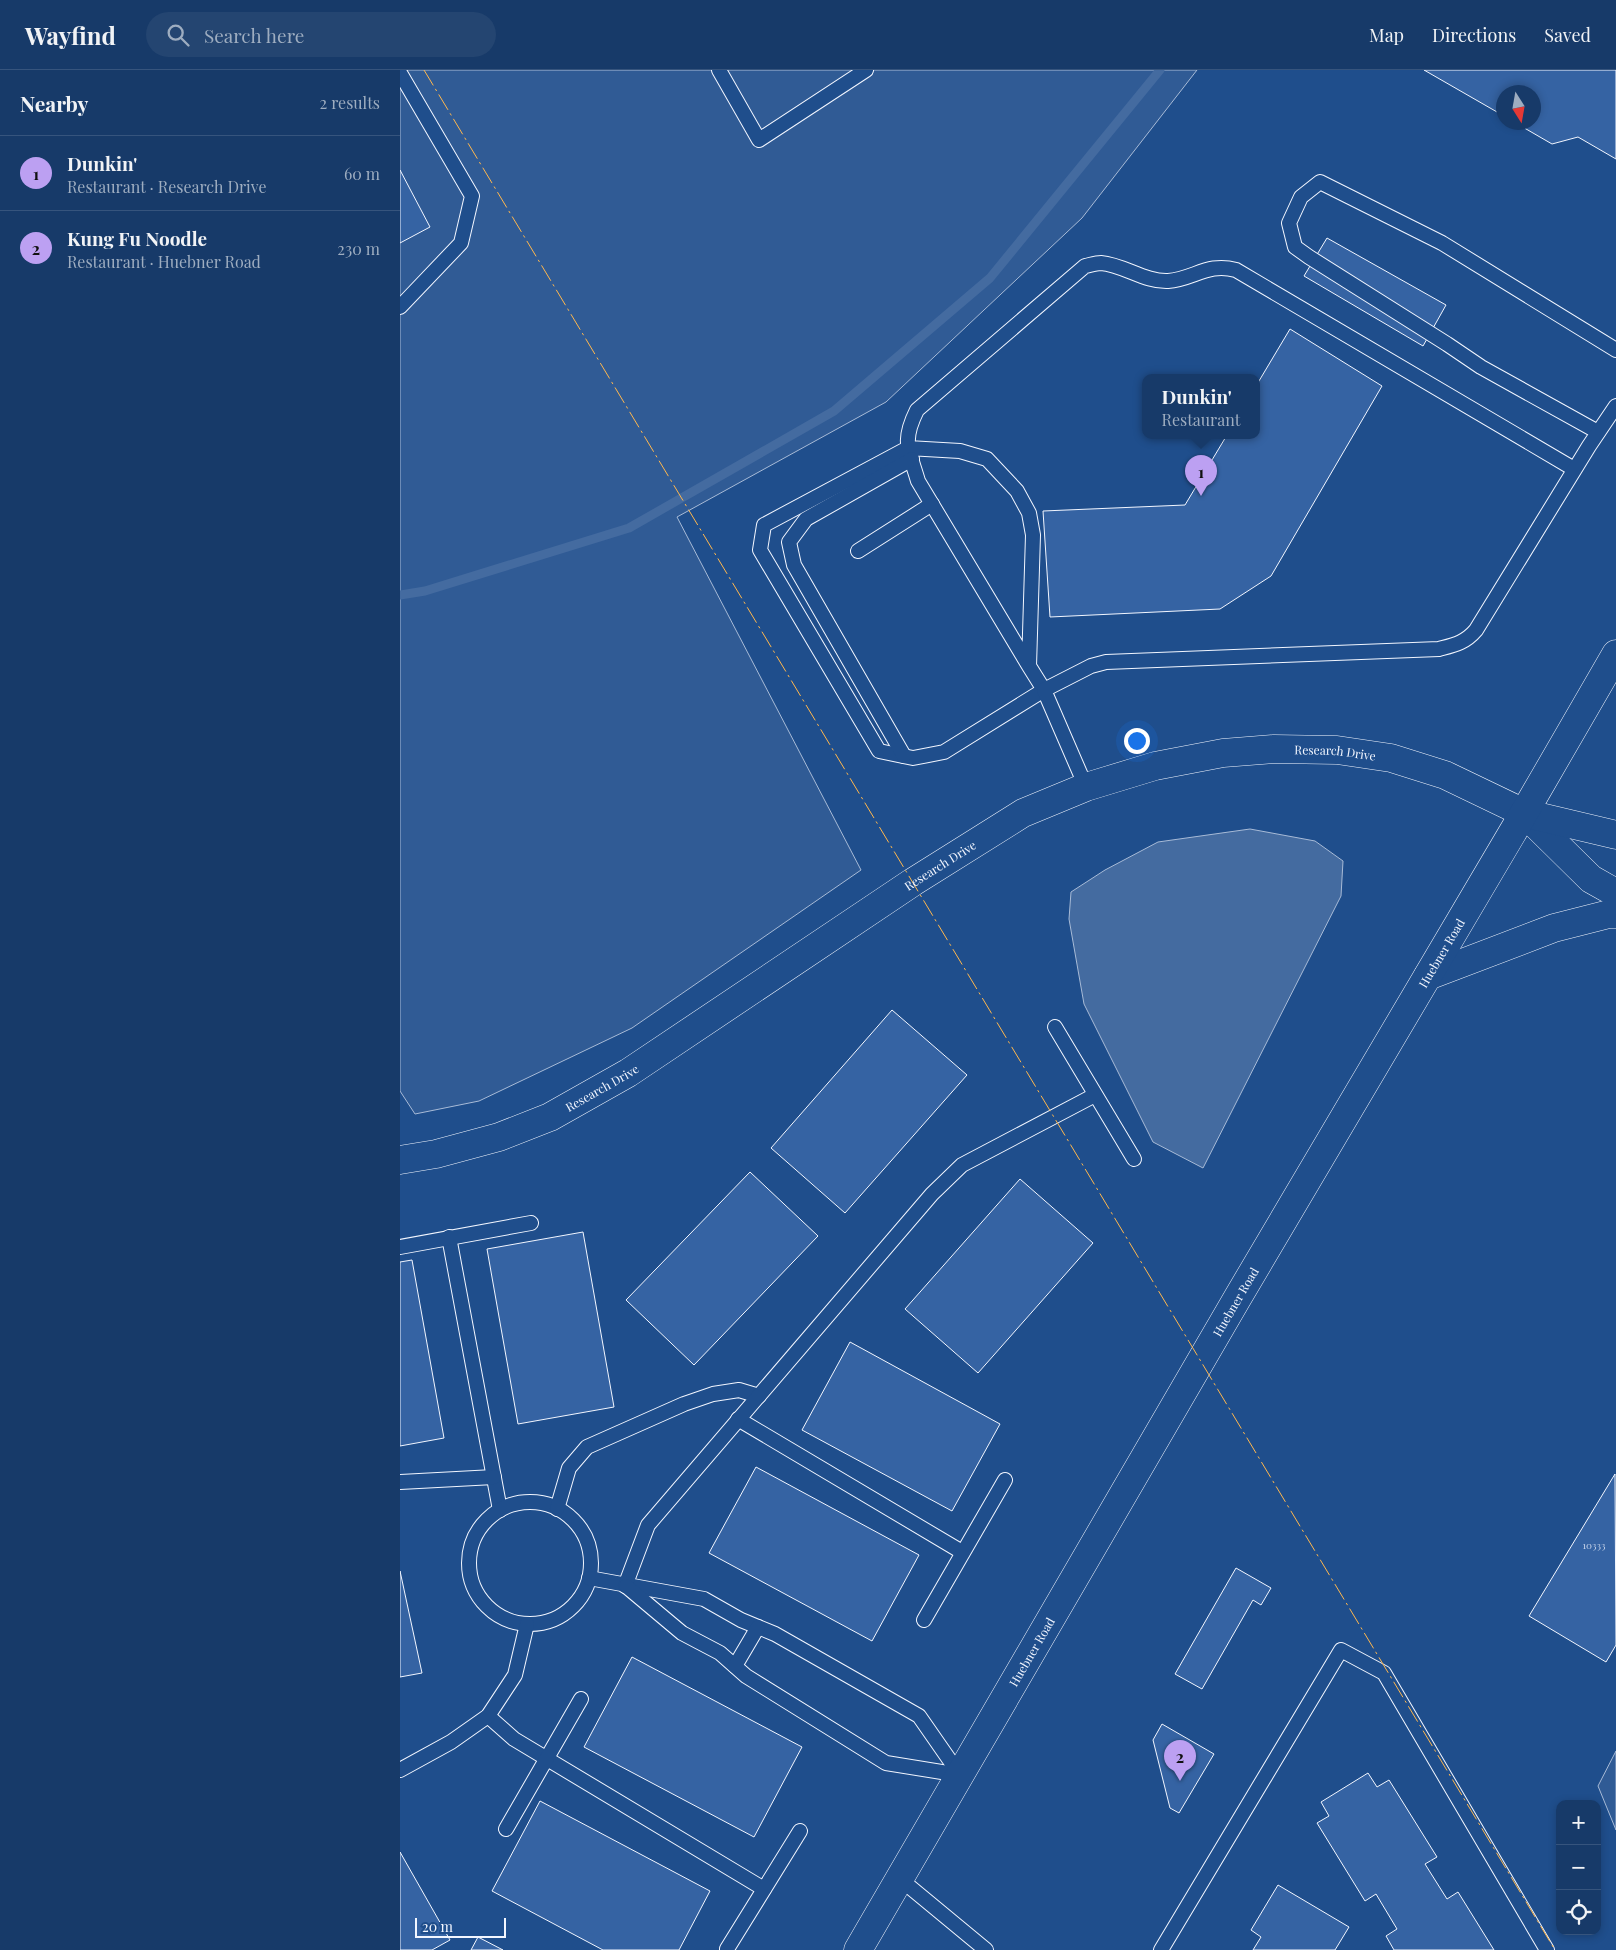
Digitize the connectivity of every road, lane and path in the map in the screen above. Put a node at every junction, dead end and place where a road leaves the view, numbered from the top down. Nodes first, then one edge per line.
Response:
1 (719, 70) edge
2 (866, 70) edge
3 (400, 73) edge
4 (400, 307) edge
5 (1616, 350) edge
6 (1616, 406) edge
7 (1598, 432) junction
8 (910, 453) junction
9 (1574, 469) junction
10 (932, 504) junction
11 (858, 551) dead end
12 (1616, 654) edge
13 (1029, 666) junction
14 (1044, 690) junction
15 (904, 756) junction
16 (1086, 786) junction
17 (1524, 813) junction
18 (1616, 834) edge
19 (1616, 894) edge
20 (1616, 914) edge
21 (1428, 976) junction
22 (1054, 1027) dead end
23 (1095, 1095) junction
24 (1134, 1159) dead end
25 (400, 1160) edge
26 (531, 1223) dead end
27 (449, 1238) junction
28 (400, 1246) edge
29 (759, 1396) junction
30 (738, 1420) junction
31 (494, 1477) junction
32 (1004, 1480) dead end
33 (400, 1482) edge
34 (557, 1509) junction
35 (500, 1510) junction
36 (962, 1552) junction
37 (589, 1578) junction
38 (625, 1586) junction
39 (924, 1620) dead end
40 (527, 1624) junction
41 (758, 1627) junction
42 (735, 1666) junction
43 (581, 1699) dead end
44 (488, 1716) junction
45 (547, 1759) junction
46 (400, 1770) edge
47 (960, 1775) junction
48 (506, 1829) dead end
49 (800, 1830) dead end
50 (900, 1878) junction
51 (764, 1889) junction
52 (727, 1949) edge
53 (858, 1950) edge
54 (986, 1950) edge
55 (1161, 1950) edge
56 (1546, 1950) edge

1 - 2 lane
3 - 4 lane
5 - 7 lane
6 - 7 lane
7 - 9 lane
8 - 9 lane
8 - 10 lane
8 - 13 lane
8 - 15 lane
8 - 15 lane
9 - 14 lane
10 - 11 lane
10 - 13 lane
12 - 17 main road, Huebner Road
13 - 14 lane
14 - 15 lane
14 - 16 lane
16 - 17 main road, Research Drive
16 - 25 main road, Research Drive
17 - 18 main road, Research Drive
17 - 19 main road, Research Drive
17 - 21 main road, Huebner Road
20 - 21 main road
21 - 47 main road, Huebner Road
22 - 23 lane
23 - 24 lane
23 - 29 lane
26 - 27 lane
27 - 28 lane
27 - 31 lane
29 - 30 lane
29 - 34 lane
30 - 36 lane
30 - 38 lane
31 - 33 lane
31 - 35 lane
32 - 36 lane
34 - 35 lane
34 - 37 lane
35 - 40 lane
36 - 39 lane
37 - 38 lane
37 - 40 lane
38 - 41 lane
38 - 42 lane
40 - 44 lane
41 - 42 lane
41 - 47 lane
42 - 47 lane
43 - 45 lane
44 - 45 lane
44 - 46 lane
45 - 48 lane
45 - 51 lane
47 - 50 main road, Huebner Road
49 - 51 lane
50 - 53 main road, Huebner Road
50 - 54 lane
51 - 52 lane
55 - 56 lane

